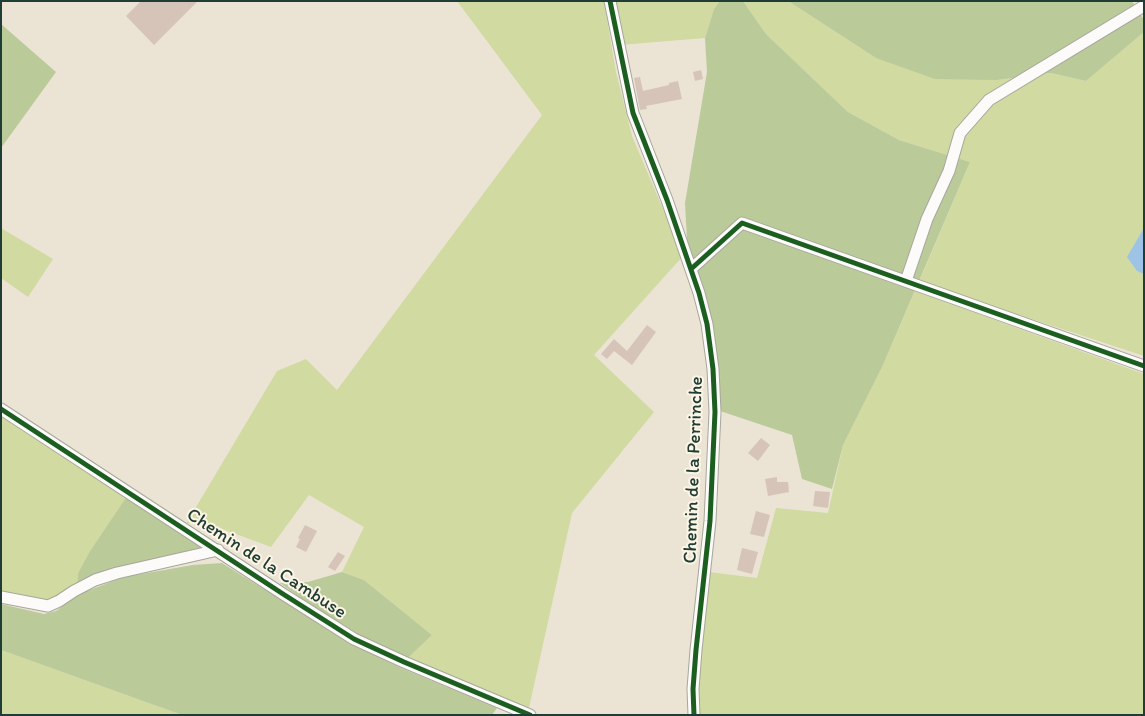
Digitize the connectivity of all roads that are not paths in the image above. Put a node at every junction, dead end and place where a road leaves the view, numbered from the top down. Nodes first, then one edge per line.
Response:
1 (610, 1) edge
2 (1144, 6) edge
3 (691, 269) junction
4 (906, 281) junction
5 (1144, 366) edge
6 (1, 409) edge
7 (218, 550) junction
8 (1, 597) edge
9 (530, 715) edge
10 (694, 715) edge

1 - 3 street, Chemin de la Perrinche
2 - 4 street
3 - 4 street
3 - 10 street, Chemin de la Perrinche
4 - 5 street
6 - 7 street, Chemin de la Cambuse
7 - 8 street
7 - 9 street, Chemin de la Cambuse

